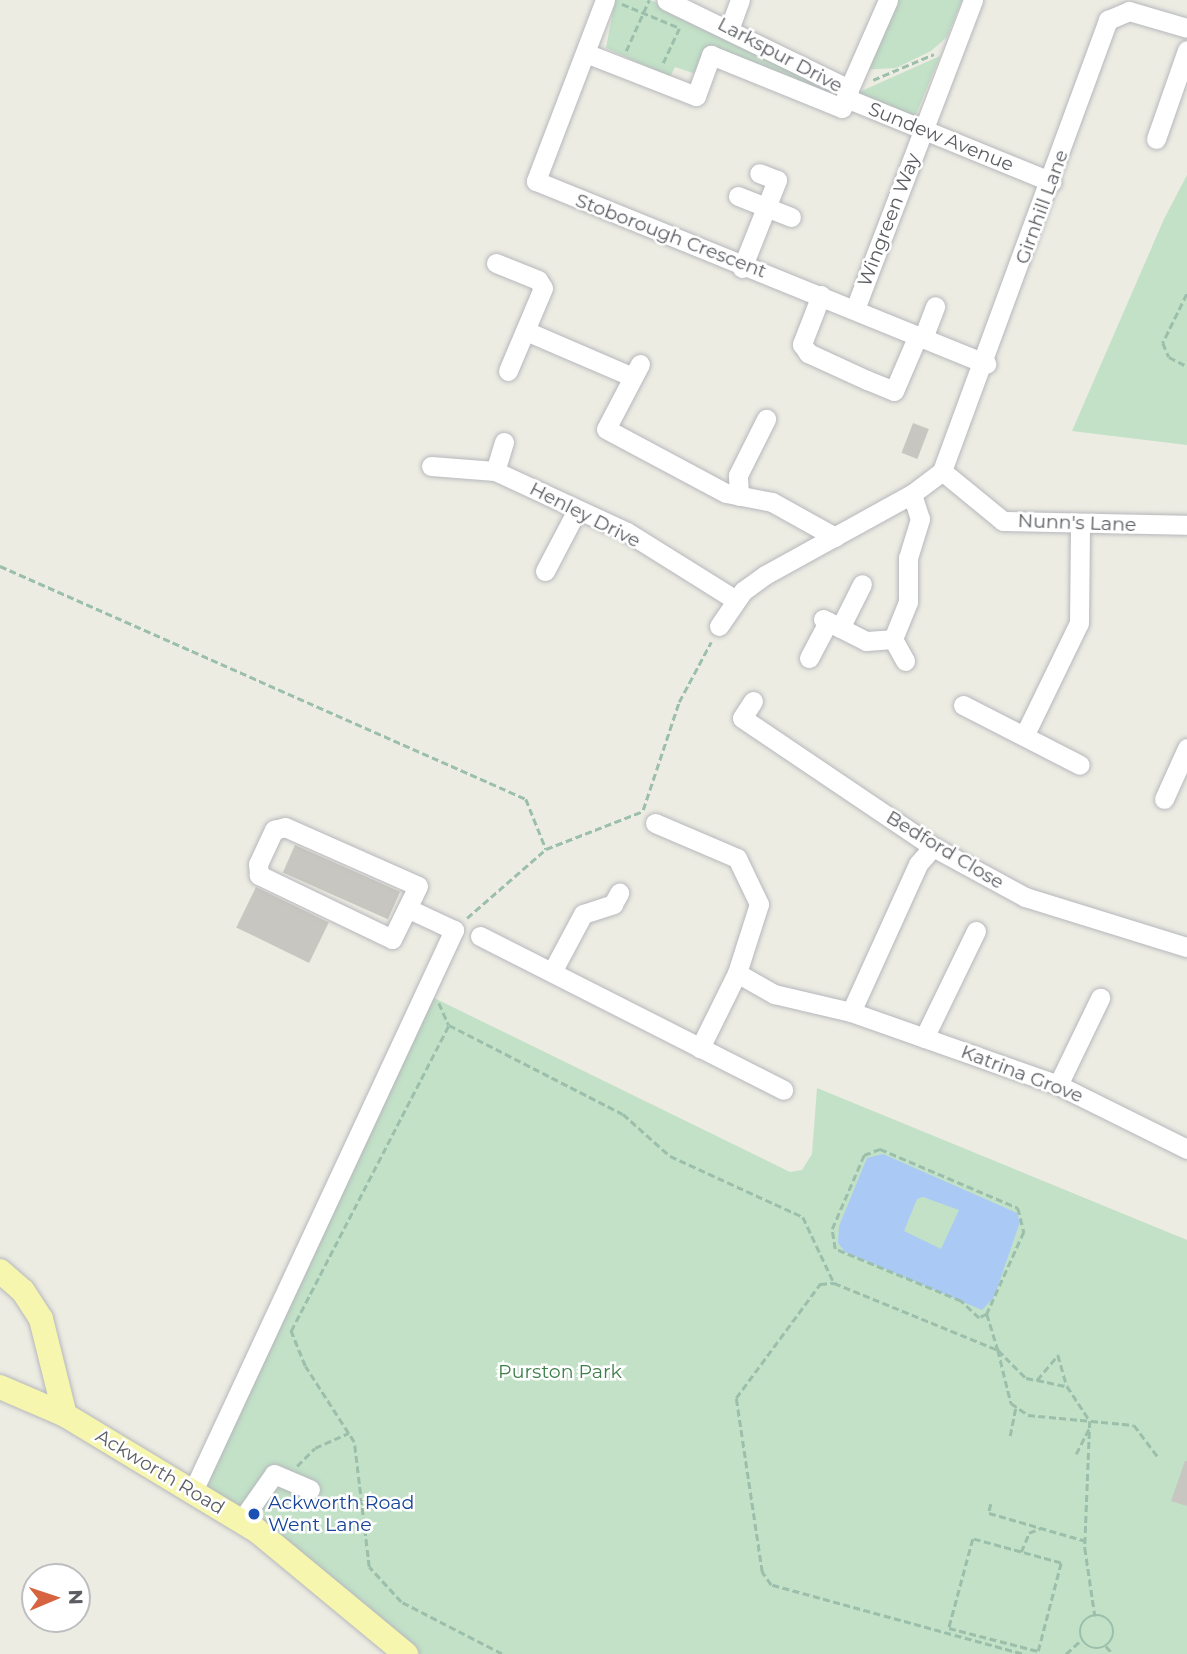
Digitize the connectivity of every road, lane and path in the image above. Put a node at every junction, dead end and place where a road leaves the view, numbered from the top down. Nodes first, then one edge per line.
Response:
1 (605, 0) edge
2 (649, 0) edge
3 (666, 0) edge
4 (740, 0) edge
5 (888, 0) edge
6 (973, 0) edge
7 (615, 1) edge
8 (1117, 6) edge
9 (1149, 8) edge
10 (643, 13) junction
11 (682, 21) dead end
12 (679, 27) junction
13 (730, 27) junction
14 (1187, 28) edge
15 (691, 33) dead end
16 (957, 45) junction
17 (1187, 50) edge
18 (588, 54) junction
19 (624, 56) dead end
20 (659, 72) dead end
21 (848, 94) junction
22 (923, 131) junction
23 (1156, 139) dead end
24 (759, 173) dead end
25 (1052, 182) junction
26 (738, 195) dead end
27 (766, 207) junction
28 (791, 217) dead end
29 (496, 263) dead end
30 (741, 268) junction
31 (1187, 294) edge
32 (821, 295) junction
33 (935, 306) dead end
34 (855, 309) junction
35 (526, 331) junction
36 (920, 337) junction
37 (986, 364) junction
38 (1187, 366) edge
39 (508, 372) dead end
40 (766, 419) dead end
41 (504, 442) dead end
42 (431, 466) dead end
43 (495, 471) junction
44 (942, 471) junction
45 (912, 494) junction
46 (739, 495) junction
47 (578, 510) junction
48 (1187, 525) edge
49 (1080, 526) junction
50 (835, 537) junction
51 (0, 566) edge
52 (545, 572) dead end
53 (862, 584) dead end
54 (736, 600) junction
55 (831, 623) junction
56 (719, 626) joint
57 (893, 639) junction
58 (809, 658) dead end
59 (905, 661) dead end
60 (753, 701) dead end
61 (962, 705) dead end
62 (1026, 732) junction
63 (1187, 748) edge
64 (1080, 765) dead end
65 (1164, 799) dead end
66 (649, 817) junction
67 (933, 847) junction
68 (547, 849) junction
69 (619, 894) dead end
70 (409, 909) junction
71 (454, 930) junction
72 (976, 932) dead end
73 (480, 936) dead end
74 (1187, 947) edge
75 (552, 972) junction
76 (737, 973) junction
77 (1100, 998) dead end
78 (851, 1012) junction
79 (924, 1038) junction
80 (700, 1048) junction
81 (1058, 1085) junction
82 (783, 1090) dead end
83 (1187, 1149) edge
84 (0, 1271) edge
85 (834, 1283) junction
86 (987, 1314) junction
87 (998, 1350) junction
88 (1037, 1380) junction
89 (1067, 1386) junction
90 (0, 1387) edge
91 (1016, 1406) junction
92 (65, 1415) junction
93 (1090, 1421) junction
94 (1090, 1427) junction
95 (349, 1433) junction
96 (1010, 1436) dead end
97 (1076, 1454) dead end
98 (1158, 1457) dead end
99 (285, 1479) junction
100 (310, 1489) dead end
101 (193, 1491) junction
102 (992, 1504) dead end
103 (241, 1521) junction
104 (1041, 1528) junction
105 (1086, 1541) junction
106 (1021, 1552) junction
107 (1095, 1616) junction
108 (1082, 1640) junction
109 (1107, 1646) junction
110 (406, 1654) edge
111 (502, 1654) edge
112 (1022, 1654) edge
113 (1066, 1654) edge
114 (1113, 1654) edge

1 - 18 street, Stoborough Crescent
2 - 10 path
3 - 13 street, Larkspur Drive
4 - 13 street
5 - 21 street
6 - 16 street, Wingreen Way
7 - 10 path
8 - 9 street, Girnhill Lane
8 - 25 street, Girnhill Lane
9 - 14 street, Girnhill Lane
10 - 12 path
10 - 19 path
11 - 12 path
12 - 15 path
12 - 20 path
13 - 21 street, Larkspur Drive
16 - 21 path
16 - 22 street, Wingreen Way
17 - 23 street
18 - 21 street, Sundew Avenue
18 - 30 street, Stoborough Crescent
21 - 22 street, Sundew Avenue
22 - 25 street, Sundew Avenue
22 - 34 street, Wingreen Way
24 - 27 street
25 - 37 street, Girnhill Lane
26 - 27 street
27 - 28 street
27 - 30 street
29 - 35 street
30 - 32 street, Stoborough Crescent
31 - 38 path
32 - 34 street, Stoborough Crescent
32 - 36 street
33 - 36 street
34 - 36 street, Stoborough Crescent
35 - 39 street
35 - 46 street
36 - 37 street, Stoborough Crescent
37 - 44 street, Girnhill Lane
40 - 46 street
41 - 43 street
42 - 43 street
43 - 47 street, Henley Drive
44 - 45 street
44 - 49 street, Nunn's Lane
45 - 50 street
45 - 57 street
46 - 50 street
47 - 52 street
47 - 54 street, Henley Drive
48 - 49 street, Nunn's Lane
49 - 62 street
50 - 54 street
51 - 68 path
53 - 55 street
54 - 56 street
55 - 57 street
55 - 58 street
56 - 66 path
57 - 59 street
60 - 67 street, Bedford Close
61 - 62 street
62 - 64 street
63 - 65 street
66 - 68 path
66 - 76 street
67 - 74 street, Bedford Close
67 - 78 street
68 - 71 path
69 - 75 street
70 - 70 street
70 - 71 street
71 - 101 street
72 - 79 street
73 - 75 street
75 - 80 street
76 - 78 street, Katrina Grove
76 - 80 street
77 - 81 street
78 - 79 street, Katrina Grove
79 - 81 street, Katrina Grove
80 - 82 street
81 - 83 street, Katrina Grove
84 - 92 main road
85 - 87 path
85 - 95 path
85 - 112 path
86 - 86 path
86 - 87 path
87 - 88 path
87 - 91 path
88 - 89 path
88 - 89 path
89 - 93 path
90 - 92 main road, Ackworth Road
91 - 93 path
91 - 96 path
92 - 101 main road, Ackworth Road
93 - 94 path
93 - 98 path
94 - 97 path
94 - 105 path
95 - 99 path
95 - 111 path
99 - 100 street
99 - 103 street
101 - 103 main road, Ackworth Road
102 - 104 path
103 - 110 main road, Ackworth Road
104 - 105 path
104 - 106 path
105 - 107 path
106 - 106 path
107 - 108 path
107 - 109 path
108 - 109 path
108 - 113 path
109 - 114 path

